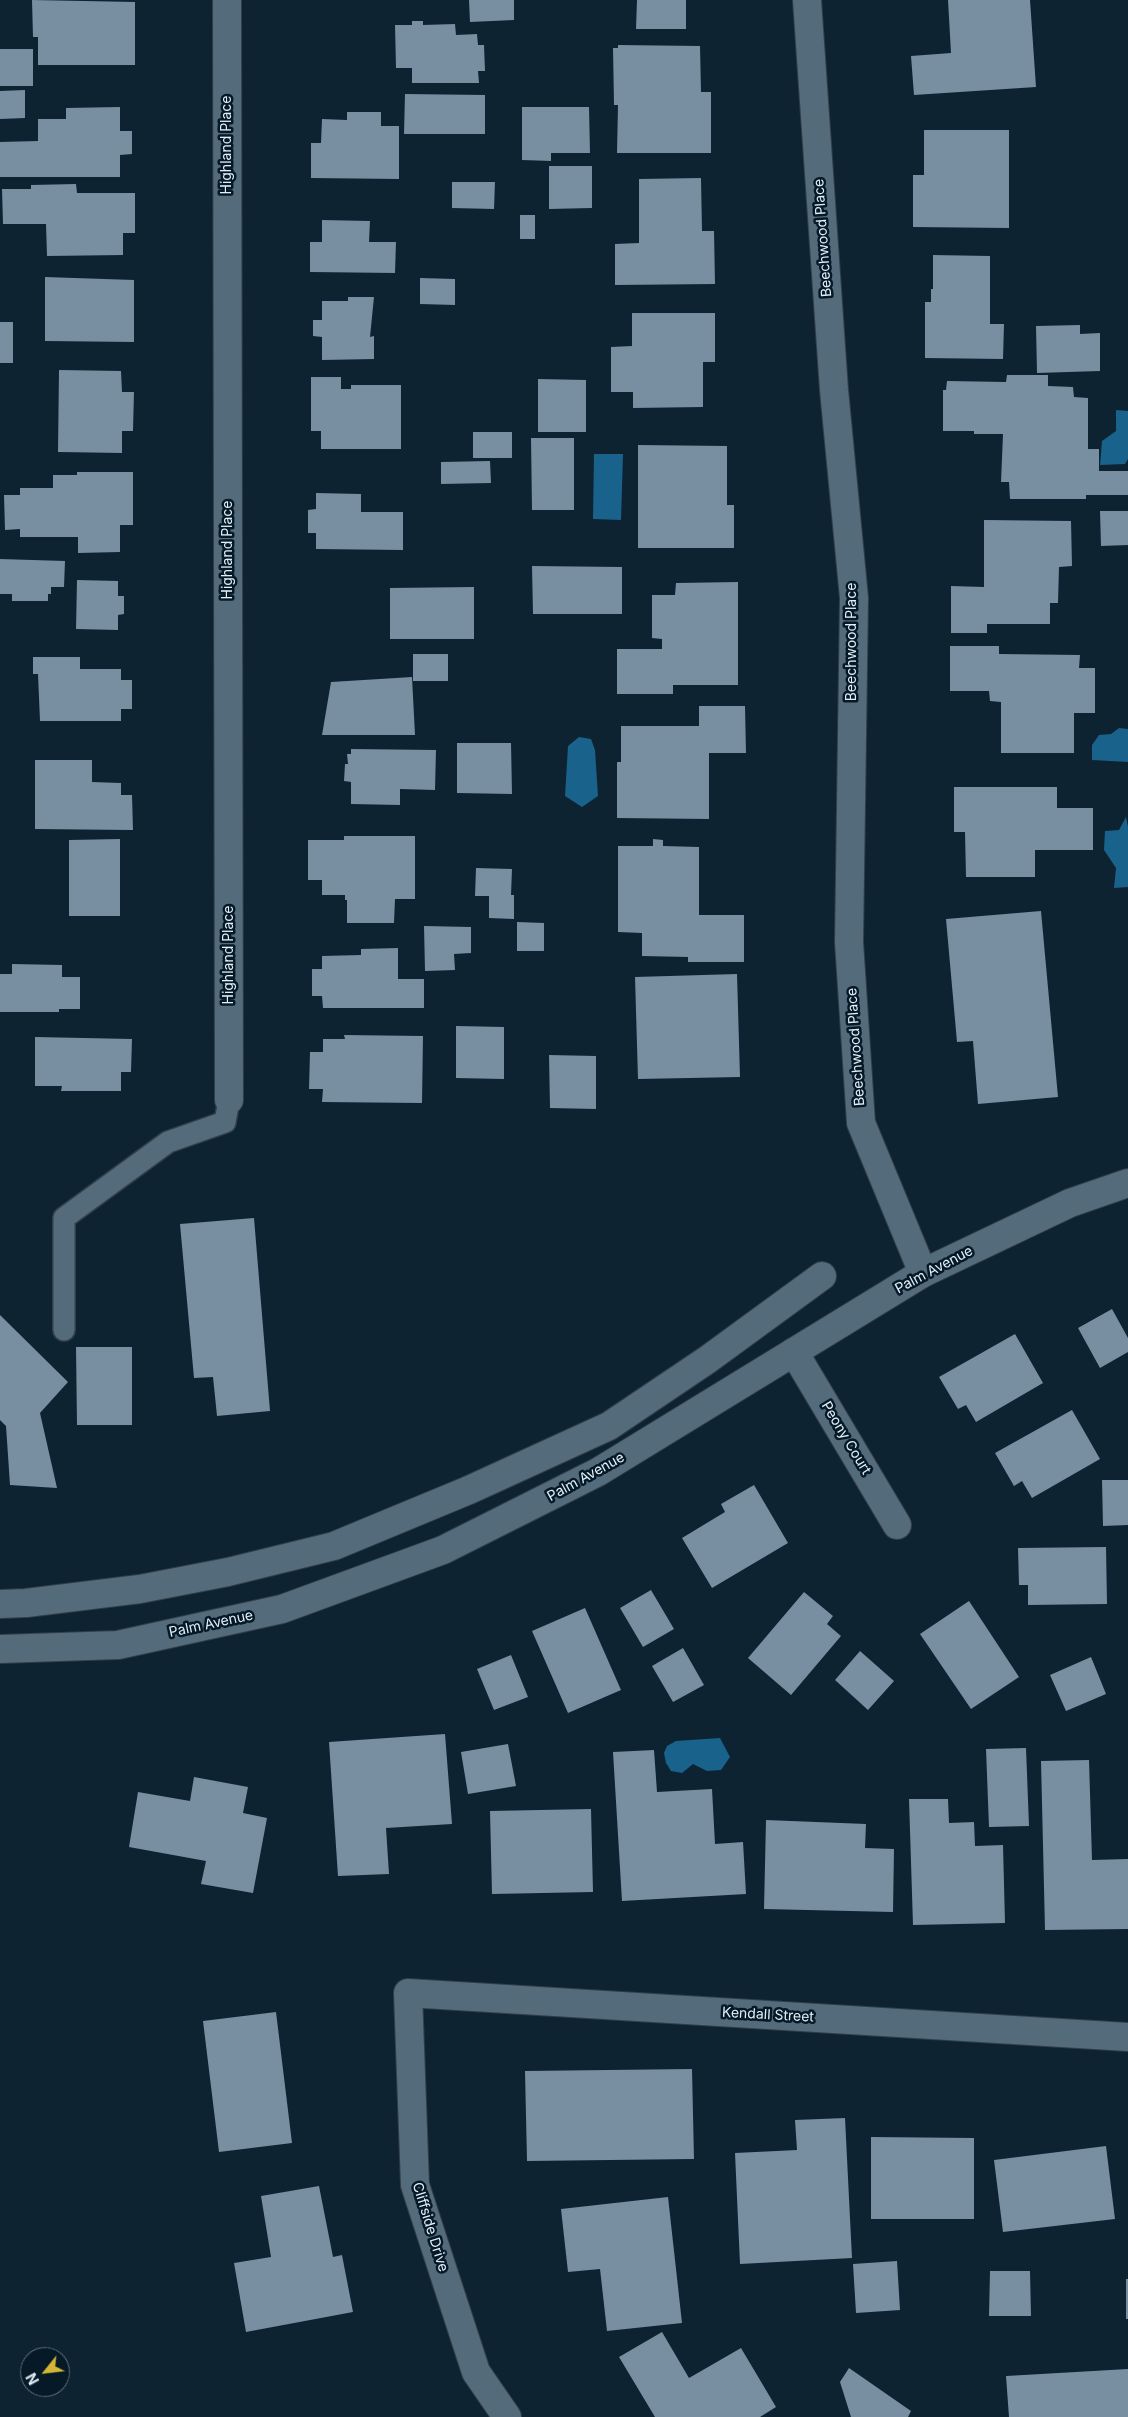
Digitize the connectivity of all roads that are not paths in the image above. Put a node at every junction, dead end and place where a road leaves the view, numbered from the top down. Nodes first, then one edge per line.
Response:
1 (227, 0) edge
2 (807, 0) edge
3 (229, 1100) joint
4 (1128, 1184) edge
5 (923, 1273) junction
6 (822, 1276) dead end
7 (64, 1330) dead end
8 (794, 1352) junction
9 (897, 1525) dead end
10 (0, 1604) edge
11 (0, 1649) edge
12 (408, 1993) joint
13 (1128, 2037) edge
14 (507, 2417) edge

1 - 3 street, Highland Place
2 - 5 street, Beechwood Place
3 - 7 lane
4 - 5 street, Palm Avenue
5 - 8 street, Palm Avenue
6 - 10 street
8 - 9 street, Peony Court
8 - 11 street, Palm Avenue
12 - 13 street, Kendall Street
12 - 14 street, Cliffside Drive

